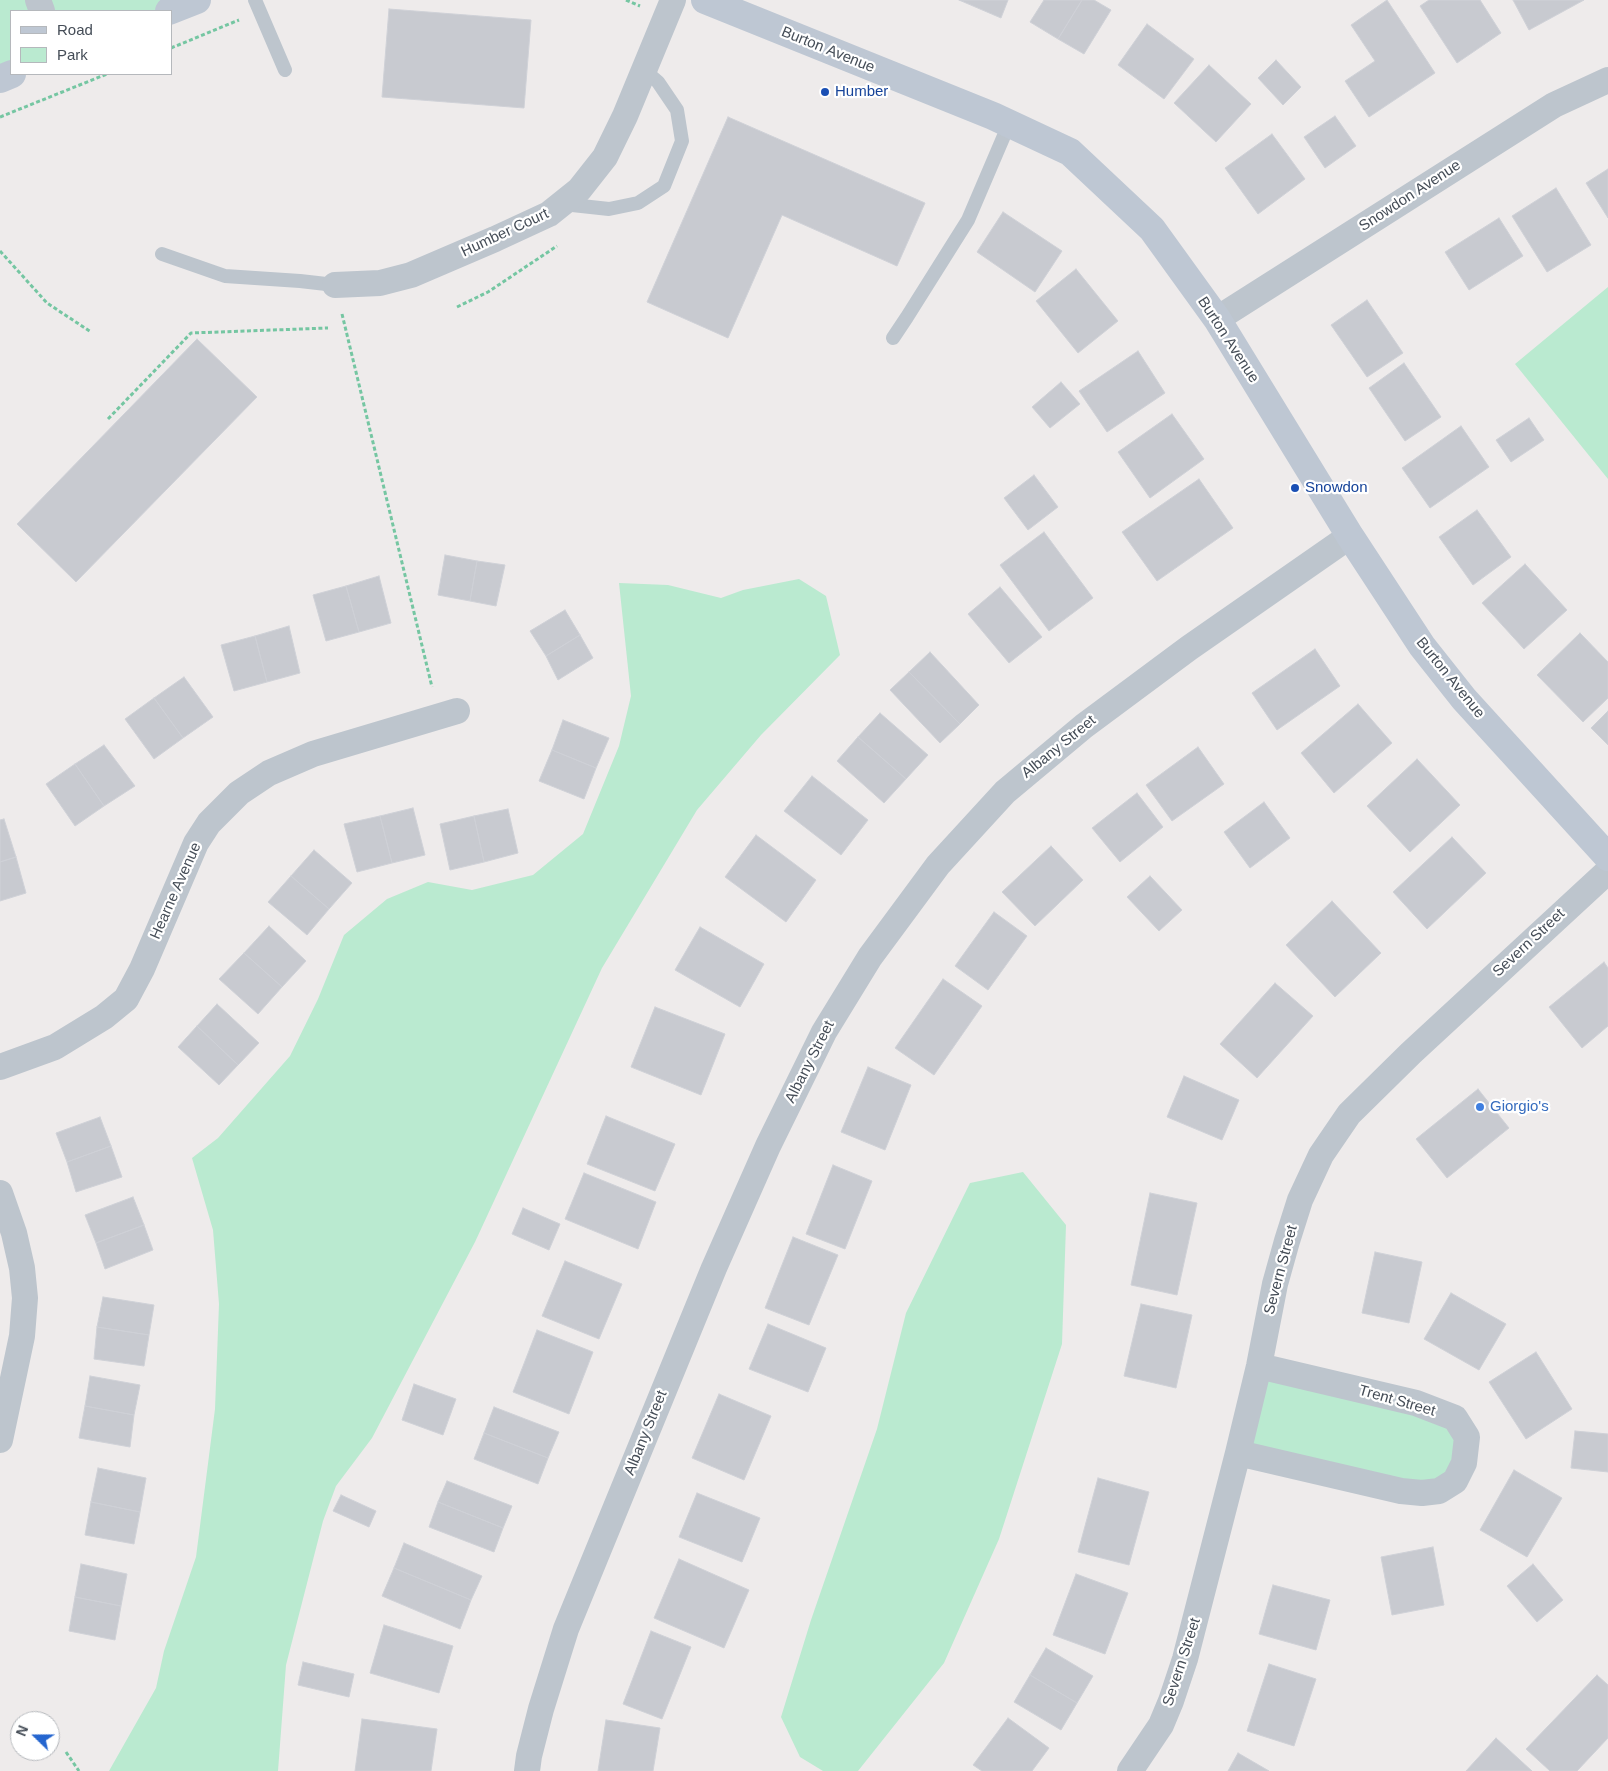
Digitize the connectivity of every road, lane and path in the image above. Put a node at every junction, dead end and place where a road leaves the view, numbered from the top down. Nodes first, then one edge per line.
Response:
1 (197, 0) edge
2 (626, 0) edge
3 (705, 0) edge
4 (258, 6) edge
5 (670, 8) edge
6 (172, 10) edge
7 (172, 48) edge
8 (284, 70) dead end
9 (644, 70) junction
10 (105, 75) edge
11 (1608, 80) edge
12 (0, 117) edge
13 (1010, 124) junction
14 (562, 204) junction
15 (563, 241) dead end
16 (0, 251) edge
17 (162, 254) dead end
18 (335, 285) junction
19 (457, 307) dead end
20 (1217, 320) junction
21 (328, 328) dead end
22 (91, 332) dead end
23 (892, 338) dead end
24 (108, 419) dead end
25 (1350, 536) junction
26 (448, 714) joint
27 (1608, 856) edge
28 (1608, 871) edge
29 (0, 1067) edge
30 (0, 1193) edge
31 (1259, 1366) junction
32 (0, 1440) edge
33 (1238, 1453) junction
34 (66, 1752) dead end
35 (79, 1771) edge
36 (527, 1771) edge
37 (1130, 1771) edge

1 - 6 street
2 - 5 path
3 - 13 street, Burton Avenue
4 - 7 path
4 - 8 lane
5 - 9 street, Humber Court
9 - 14 street, Humber Court
9 - 14 lane
10 - 12 path
11 - 20 street, Snowdon Avenue
13 - 20 street, Burton Avenue
13 - 23 lane
14 - 18 street, Humber Court
15 - 19 path
16 - 22 path
17 - 18 lane
18 - 26 path
20 - 25 street, Burton Avenue
21 - 24 path
25 - 27 street, Burton Avenue
25 - 36 street, Albany Street
26 - 29 street, Hearne Avenue
28 - 31 street, Severn Street
30 - 32 street
31 - 33 street, Severn Street
31 - 33 street, Trent Street
33 - 37 street, Severn Street
34 - 35 path

